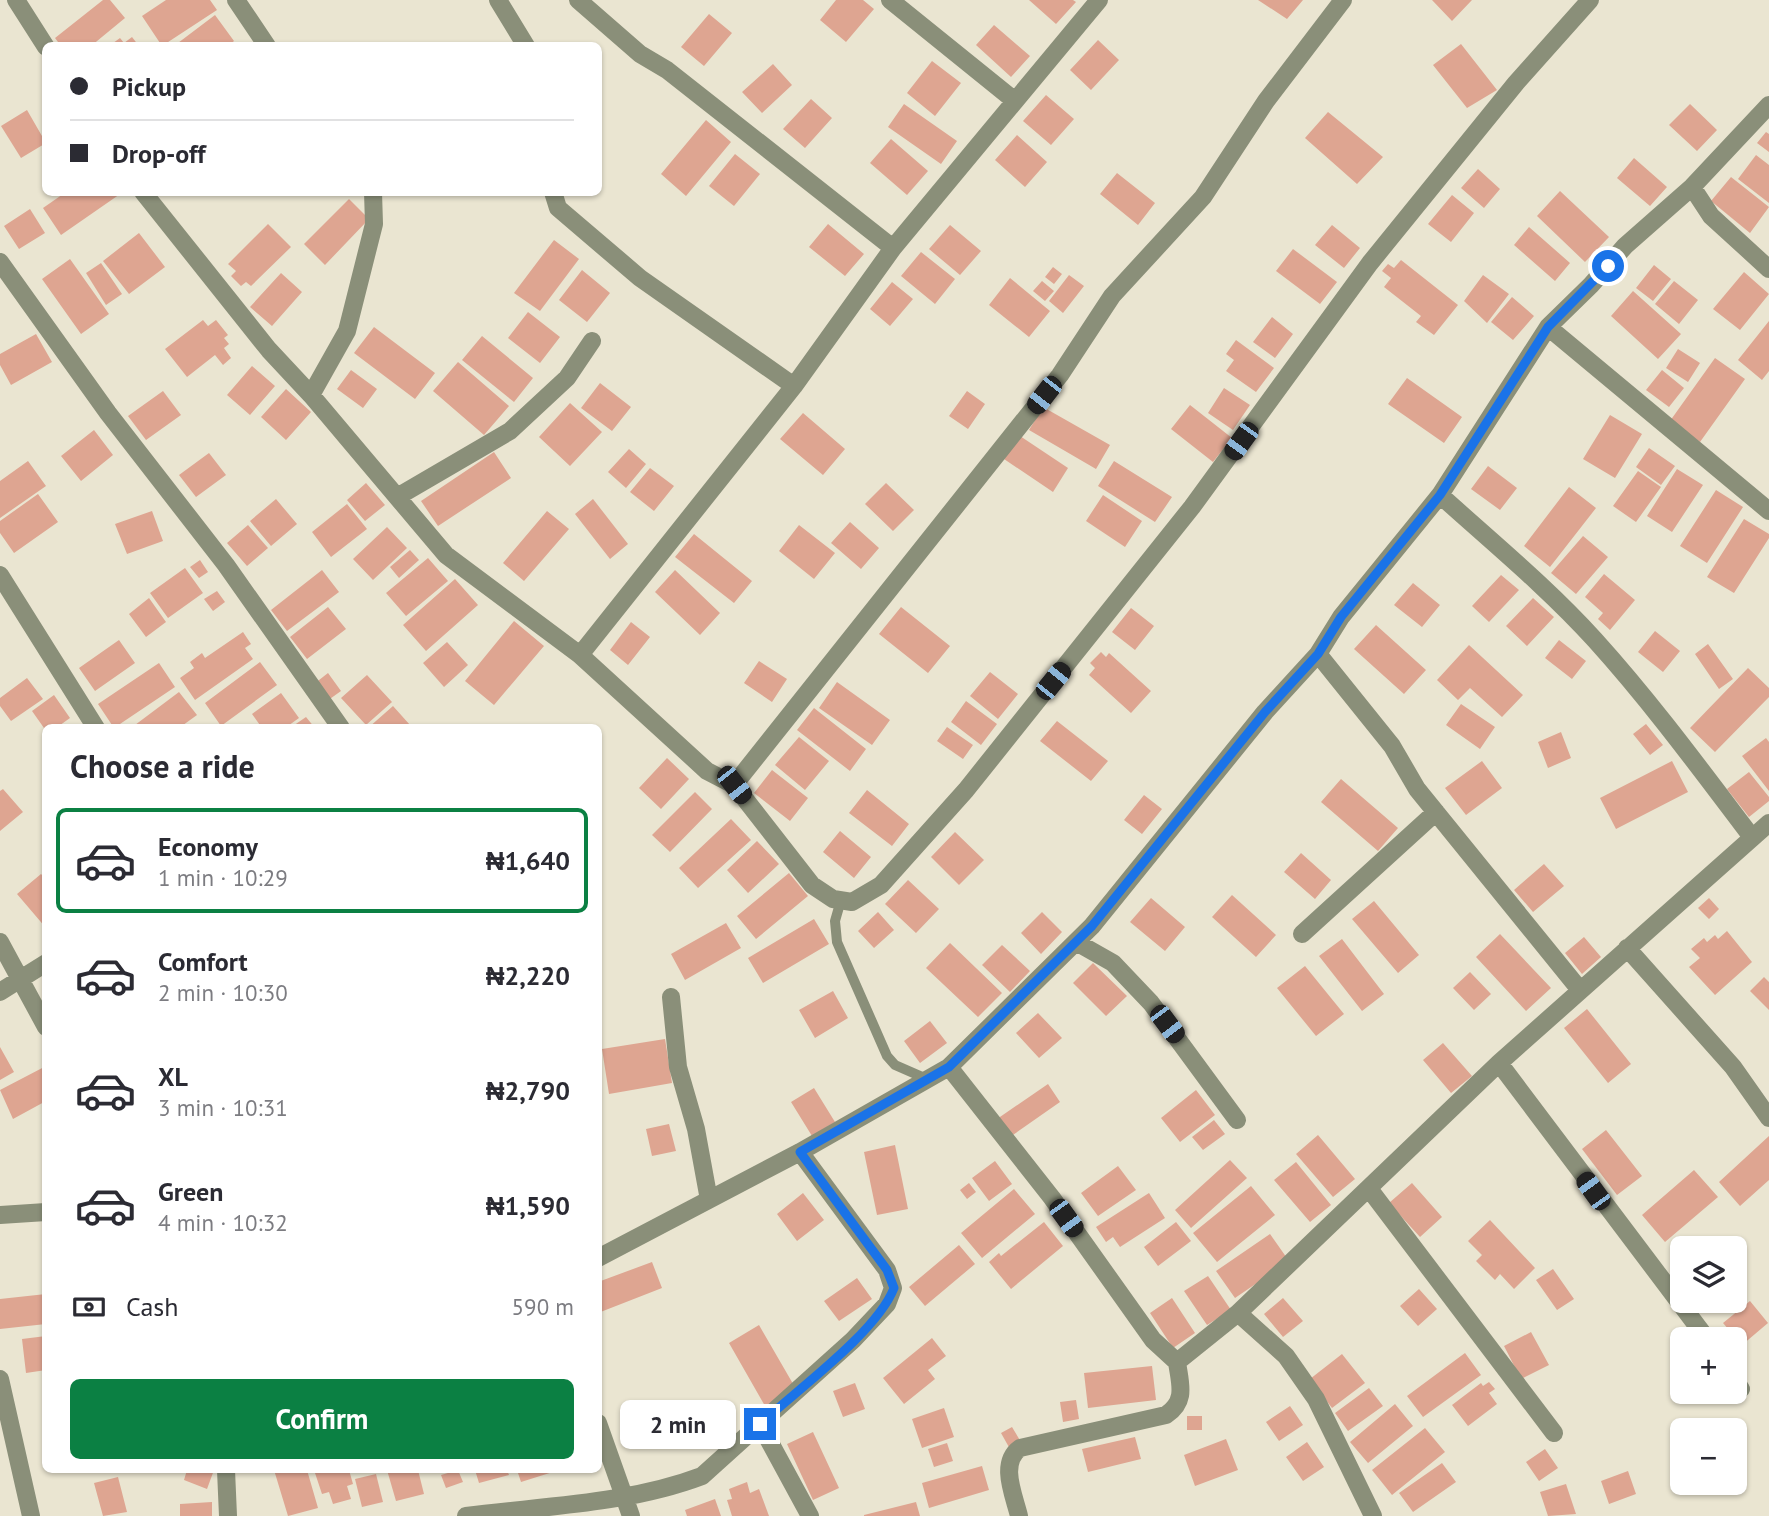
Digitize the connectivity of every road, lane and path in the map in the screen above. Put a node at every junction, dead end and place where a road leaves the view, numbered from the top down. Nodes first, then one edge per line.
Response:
1 (16, 0) edge
2 (236, 0) edge
3 (498, 0) edge
4 (578, 0) edge
5 (890, 0) edge
6 (1099, 0) edge
7 (1343, 0) edge
8 (1590, 0) edge
9 (43, 42) edge
10 (264, 42) edge
11 (524, 42) edge
12 (1015, 101) junction
13 (1769, 105) edge
14 (1692, 187) junction
15 (146, 196) edge
16 (373, 196) edge
17 (554, 196) edge
18 (893, 248) junction
19 (0, 262) edge
20 (1769, 269) edge
21 (1548, 327) junction
22 (592, 341) dead end
23 (794, 386) junction
24 (311, 395) junction
25 (1440, 495) junction
26 (397, 497) junction
27 (1769, 511) edge
28 (0, 575) edge
29 (580, 654) junction
30 (1318, 654) junction
31 (93, 724) edge
32 (338, 724) edge
33 (734, 785) junction
34 (1436, 812) junction
35 (1763, 830) edge
36 (841, 900) junction
37 (1302, 934) dead end
38 (0, 942) edge
39 (1076, 942) junction
40 (1627, 948) junction
41 (42, 965) edge
42 (21, 981) junction
43 (1580, 990) junction
44 (0, 992) edge
45 (671, 997) dead end
46 (42, 1020) edge
47 (1499, 1063) junction
48 (949, 1067) junction
49 (927, 1080) junction
50 (1769, 1118) edge
51 (1237, 1120) dead end
52 (800, 1152) junction
53 (1370, 1190) junction
54 (709, 1200) junction
55 (42, 1212) edge
56 (0, 1215) edge
57 (602, 1256) edge
58 (1238, 1314) junction
59 (1698, 1327) edge
60 (1177, 1362) junction
61 (0, 1379) edge
62 (760, 1424) junction
63 (1554, 1433) dead end
64 (602, 1434) edge
65 (226, 1473) edge
66 (625, 1496) junction
67 (32, 1516) edge
68 (228, 1516) edge
69 (466, 1516) edge
70 (631, 1516) edge
71 (810, 1516) edge
72 (1019, 1516) edge
73 (1373, 1516) edge

1 - 9 street
2 - 10 street
3 - 11 street
4 - 18 street
5 - 12 street
6 - 12 street
7 - 33 street
8 - 36 street
12 - 18 street
13 - 14 street
14 - 20 street
14 - 21 street
15 - 24 street
16 - 24 street
17 - 23 street
18 - 23 street
19 - 32 street
21 - 25 street
21 - 27 street
22 - 26 street
23 - 29 street
24 - 26 street
25 - 30 street
25 - 35 street
26 - 29 street
28 - 31 street
29 - 33 street
30 - 34 street
30 - 39 street
33 - 36 street
34 - 37 street
34 - 43 street
35 - 40 street
36 - 49 lane
38 - 42 street
39 - 48 street
39 - 51 street
40 - 43 street
40 - 50 street
41 - 42 street
42 - 44 street
42 - 46 street
43 - 47 street
45 - 54 street
47 - 53 street
47 - 59 street
48 - 49 street
48 - 60 street
49 - 52 street
52 - 54 street
52 - 62 street
53 - 58 street
53 - 63 street
54 - 57 street
55 - 56 street
58 - 60 street
58 - 73 street
60 - 72 street
61 - 67 street
62 - 66 street
62 - 71 street
64 - 66 street
65 - 68 street
66 - 69 street
66 - 70 street

